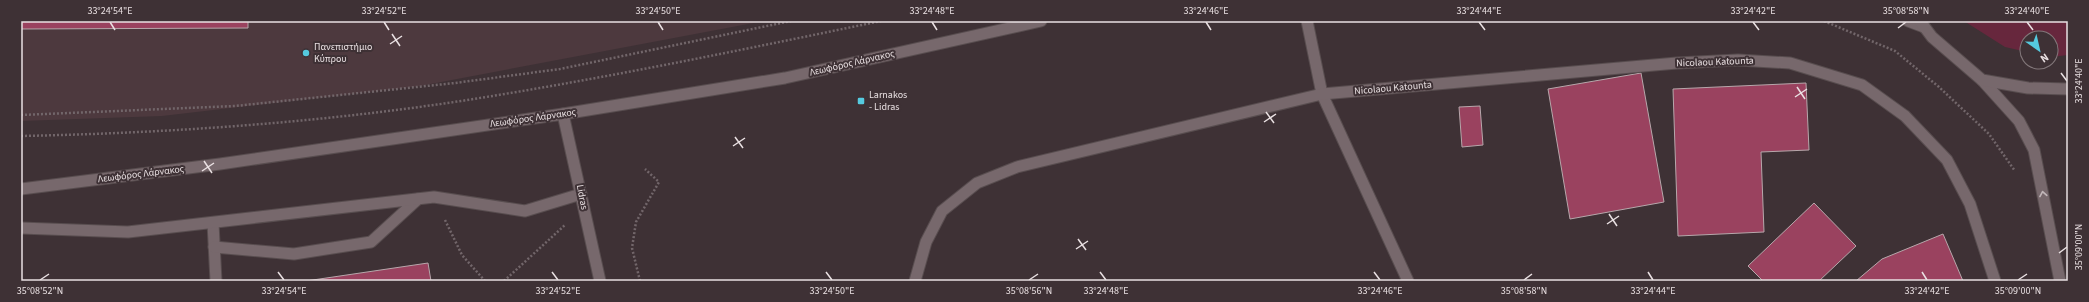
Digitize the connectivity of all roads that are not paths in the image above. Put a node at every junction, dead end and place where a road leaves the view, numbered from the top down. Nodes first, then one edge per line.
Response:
1 (1041, 21) edge
2 (1307, 21) edge
3 (1908, 21) edge
4 (1922, 24) edge
5 (1982, 80) junction
6 (2068, 90) edge
7 (1322, 94) junction
8 (564, 114) junction
9 (21, 189) edge
10 (581, 194) junction
11 (418, 199) junction
12 (213, 223) junction
13 (21, 228) edge
14 (214, 246) junction
15 (216, 281) edge
16 (600, 281) edge
17 (916, 281) edge
18 (1408, 281) edge
19 (1995, 281) edge
20 (2060, 281) edge

1 - 8 street, Λεωφόρος Λάρνακος
2 - 7 street
3 - 4 street
4 - 5 street
5 - 6 street
20 -> 5 street
7 - 17 street, Nicolaou Katounta
7 - 18 street
7 - 19 street, Nicolaou Katounta
8 - 9 street, Λεωφόρος Λάρνακος
8 - 10 street, Lidras
10 - 11 street
10 - 16 street, Lidras
11 - 12 street
11 - 14 street
12 - 13 street
12 - 14 street
14 - 15 street

